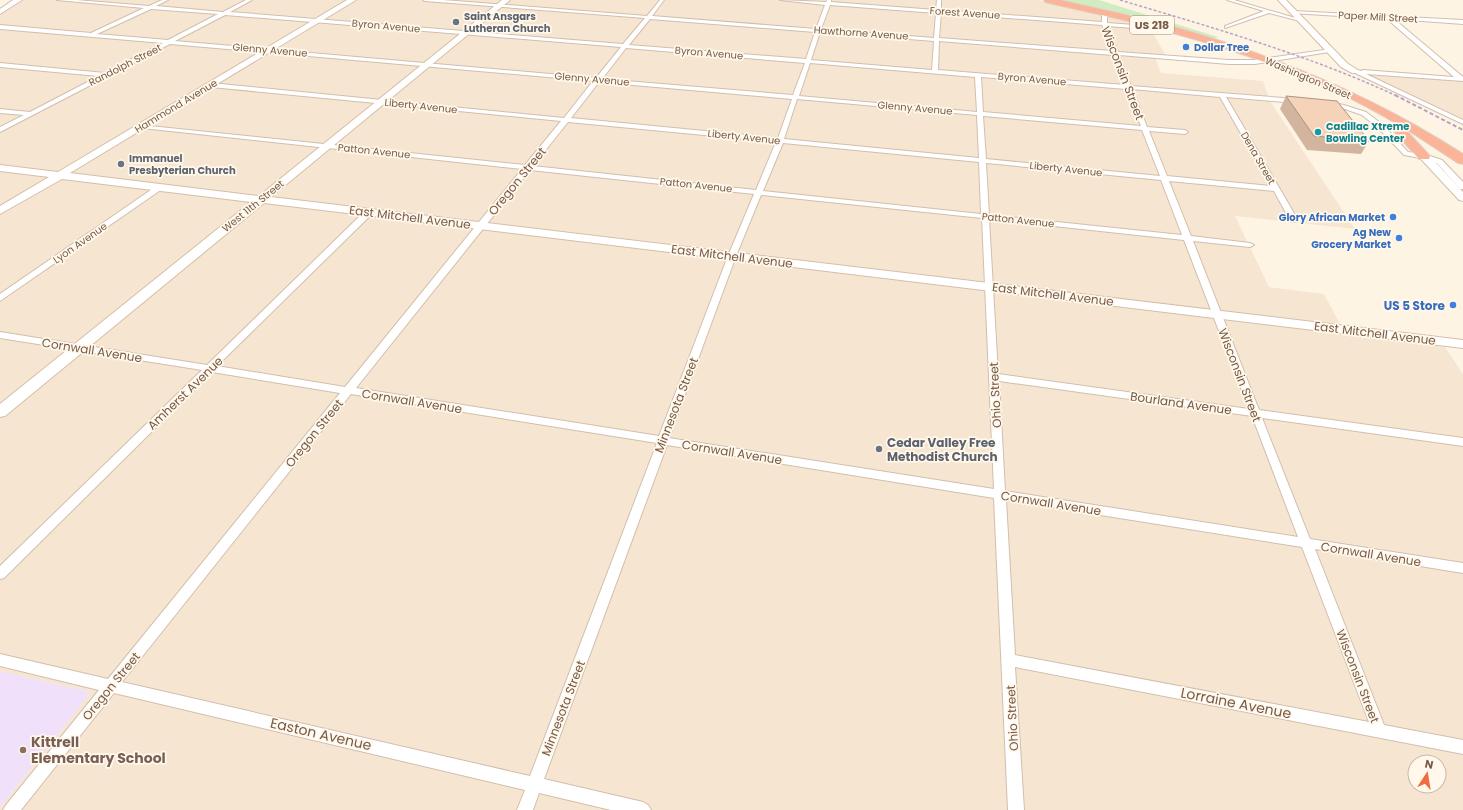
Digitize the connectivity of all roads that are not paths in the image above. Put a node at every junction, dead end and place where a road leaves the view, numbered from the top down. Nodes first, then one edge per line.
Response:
1 (18, 0) edge
2 (59, 0) edge
3 (166, 0) edge
4 (250, 0) edge
5 (352, 0) edge
6 (425, 0) edge
7 (662, 0) edge
8 (782, 0) edge
9 (939, 0) edge
10 (1048, 0) edge
11 (1229, 0) edge
12 (1282, 0) edge
13 (828, 2) edge
14 (502, 3) edge
15 (1113, 5) dead end
16 (150, 7) junction
17 (938, 11) junction
18 (1270, 11) junction
19 (0, 12) edge
20 (1294, 12) junction
21 (226, 13) junction
22 (648, 17) junction
23 (1388, 17) junction
24 (1104, 18) junction
25 (1301, 20) junction
26 (317, 21) junction
27 (1463, 22) edge
28 (0, 27) edge
29 (1148, 27) dead end
30 (1228, 28) dead end
31 (819, 30) junction
32 (466, 33) junction
33 (91, 35) junction
34 (936, 39) junction
35 (171, 42) junction
36 (624, 46) junction
37 (269, 50) junction
38 (1330, 50) junction
39 (1115, 53) junction
40 (1282, 58) junction
41 (1268, 60) junction
42 (807, 61) junction
43 (428, 64) junction
44 (0, 65) edge
45 (935, 72) junction
46 (1355, 72) junction
47 (106, 75) junction
48 (978, 75) junction
49 (1462, 79) edge
50 (598, 80) junction
51 (1319, 82) junction
52 (211, 85) junction
53 (1128, 88) junction
54 (1222, 95) junction
55 (795, 97) junction
56 (381, 102) junction
57 (1304, 102) edge
58 (1324, 104) edge
59 (0, 111) edge
60 (1444, 112) junction
61 (1463, 113) edge
62 (31, 114) junction
63 (981, 114) junction
64 (566, 120) junction
65 (1463, 122) edge
66 (142, 126) junction
67 (1144, 128) junction
68 (0, 130) edge
69 (1185, 132) dead end
70 (1441, 132) dead end
71 (780, 141) junction
72 (327, 146) junction
73 (1424, 156) junction
74 (983, 160) junction
75 (1463, 160) edge
76 (527, 167) junction
77 (0, 168) edge
78 (61, 175) junction
79 (1164, 178) junction
80 (161, 187) junction
81 (1463, 187) edge
82 (1276, 189) junction
83 (759, 192) junction
84 (1463, 198) edge
85 (261, 199) junction
86 (0, 212) edge
87 (369, 212) junction
88 (986, 216) junction
89 (1294, 220) dead end
90 (481, 225) junction
91 (1187, 238) junction
92 (1250, 245) dead end
93 (732, 256) junction
94 (990, 286) junction
95 (0, 298) edge
96 (1216, 314) junction
97 (0, 335) edge
98 (1463, 344) edge
99 (78, 348) junction
100 (209, 369) junction
101 (994, 377) junction
102 (348, 391) junction
103 (0, 412) edge
104 (1255, 413) junction
105 (663, 441) junction
106 (1463, 442) edge
107 (1000, 495) junction
108 (1306, 543) junction
109 (1463, 568) edge
110 (0, 574) edge
111 (0, 660) edge
112 (1009, 660) junction
113 (111, 685) junction
114 (1379, 730) junction
115 (1463, 746) edge
116 (534, 784) junction
117 (11, 810) edge
118 (525, 810) edge
119 (643, 810) edge
120 (1016, 810) edge

1 - 19 street
2 - 16 street, Byron Avenue
3 - 16 street
4 - 21 street, Randolph Street
5 - 26 street, Hammond Avenue
6 - 14 street, Hawthorne Avenue
7 - 22 street, Oregon Street
8 - 13 street, Forest Avenue
9 - 17 street
10 - 24 highway, Washington Street / US 218
11 - 18 street
12 - 20 street
13 - 17 street, Forest Avenue
13 - 31 street, Minnesota Street
14 - 22 street, Hawthorne Avenue
14 - 32 street, West 11th Street
15 - 40 highway, Washington Street / US 218
16 - 21 street, Byron Avenue
16 - 33 street
17 - 24 street, Forest Avenue
17 - 34 street
18 - 25 street
18 - 30 street
20 - 23 street, Paper Mill Street
20 - 25 street
21 - 26 street, Byron Avenue
21 - 35 street, Randolph Street
22 - 31 street, Hawthorne Avenue
22 - 36 street, Oregon Street
23 - 27 street, Paper Mill Street
23 - 49 street
24 - 29 street, Forest Avenue
24 - 39 street, Wisconsin Street
24 - 41 highway, Washington Street / US 218
25 - 38 street
26 - 32 street, Byron Avenue
26 - 37 street, Hammond Avenue
28 - 33 street, Glenny Avenue
31 - 34 street, Hawthorne Avenue
31 - 42 street, Minnesota Street
32 - 36 street, Byron Avenue
32 - 43 street, West 11th Street
33 - 35 street, Glenny Avenue
34 - 39 street, Hawthorne Avenue
34 - 45 street
35 - 37 street, Glenny Avenue
35 - 47 street, Randolph Street
36 - 42 street, Byron Avenue
36 - 50 street, Oregon Street
37 - 43 street, Glenny Avenue
37 - 52 street, Hammond Avenue
38 - 40 street, Hawthorne Avenue
38 - 46 street
39 - 41 street, Hawthorne Avenue
39 - 53 street, Wisconsin Street
40 - 41 street, Hawthorne Avenue
40 - 70 highway, Washington Street / US 218
41 - 51 highway, Washington Street / US 218
42 - 45 street, Byron Avenue
42 - 55 street, Minnesota Street
43 - 50 street, Glenny Avenue
43 - 56 street, West 11th Street
44 - 47 street
45 - 48 street, Byron Avenue
46 - 49 street
46 - 60 street
47 - 62 street, Randolph Street
48 - 53 street, Byron Avenue
48 - 63 street, Ohio Street
50 - 55 street, Glenny Avenue
50 - 64 street, Oregon Street
51 - 73 highway
51 - 75 highway, Washington Street / US 218
52 - 56 street, Liberty Avenue
52 - 66 street, Hammond Avenue
53 - 54 street, Byron Avenue
53 - 67 street, Wisconsin Street
54 - 57 street, Byron Avenue
54 - 82 street, Dena Street
55 - 63 street, Glenny Avenue
55 - 71 street, Minnesota Street
56 - 64 street, Liberty Avenue
56 - 72 street, West 11th Street
58 - 73 street
59 - 62 street
60 - 61 street
60 - 65 street
62 - 68 street, Randolph Street
63 - 67 street, Glenny Avenue
63 - 74 street, Ohio Street
64 - 71 street, Liberty Avenue
64 - 76 street, Oregon Street
66 - 72 street, Patton Avenue
66 - 78 street, Hammond Avenue
67 - 69 street, Glenny Avenue
67 - 79 street, Wisconsin Street
71 - 74 street, Liberty Avenue
71 - 83 street, Minnesota Street
72 - 76 street, Patton Avenue
72 - 85 street, West 11th Street
73 - 81 street
73 - 84 street
74 - 79 street, Liberty Avenue
74 - 88 street, Ohio Street
76 - 83 street, Patton Avenue
76 - 90 street, Oregon Street
77 - 78 street, East Mitchell Avenue
78 - 80 street, East Mitchell Avenue
78 - 86 street, Hammond Avenue
79 - 82 street, Liberty Avenue
79 - 91 street, Wisconsin Street
80 - 85 street, East Mitchell Avenue
80 - 95 street, Lyon Avenue
82 - 89 street, Dena Street
83 - 88 street, Patton Avenue
83 - 93 street, Minnesota Street
85 - 87 street, East Mitchell Avenue
85 - 99 street, West 11th Street
87 - 90 street, East Mitchell Avenue
87 - 100 street, Amherst Avenue
88 - 91 street, Patton Avenue
88 - 94 street, Ohio Street
90 - 93 street, East Mitchell Avenue
90 - 102 street, Oregon Street
91 - 92 street, Patton Avenue
91 - 96 street, Wisconsin Street
93 - 94 street, East Mitchell Avenue
93 - 105 street, Minnesota Street
94 - 96 street, East Mitchell Avenue
94 - 101 street, Ohio Street
96 - 98 street, East Mitchell Avenue
96 - 104 street, Wisconsin Street
97 - 99 street, Cornwall Avenue
99 - 100 street, Cornwall Avenue
99 - 103 street, West 11th Street
100 - 102 street, Cornwall Avenue
100 - 110 street, Amherst Avenue
101 - 104 street, Bourland Avenue
101 - 107 street, Ohio Street
102 - 105 street, Cornwall Avenue
102 - 113 street, Oregon Street
104 - 106 street, Bourland Avenue
104 - 108 street, Wisconsin Street
105 - 107 street, Cornwall Avenue
105 - 116 street, Minnesota Street
107 - 108 street, Cornwall Avenue
107 - 112 street, Ohio Street
108 - 109 street, Cornwall Avenue
108 - 114 street, Wisconsin Street
111 - 113 street, Easton Avenue
112 - 114 street, Lorraine Avenue
112 - 120 street, Ohio Street
113 - 116 street, Easton Avenue
113 - 117 street, Oregon Street
114 - 115 street, Lorraine Avenue
116 - 118 street, Minnesota Street
116 - 119 street, Easton Avenue

